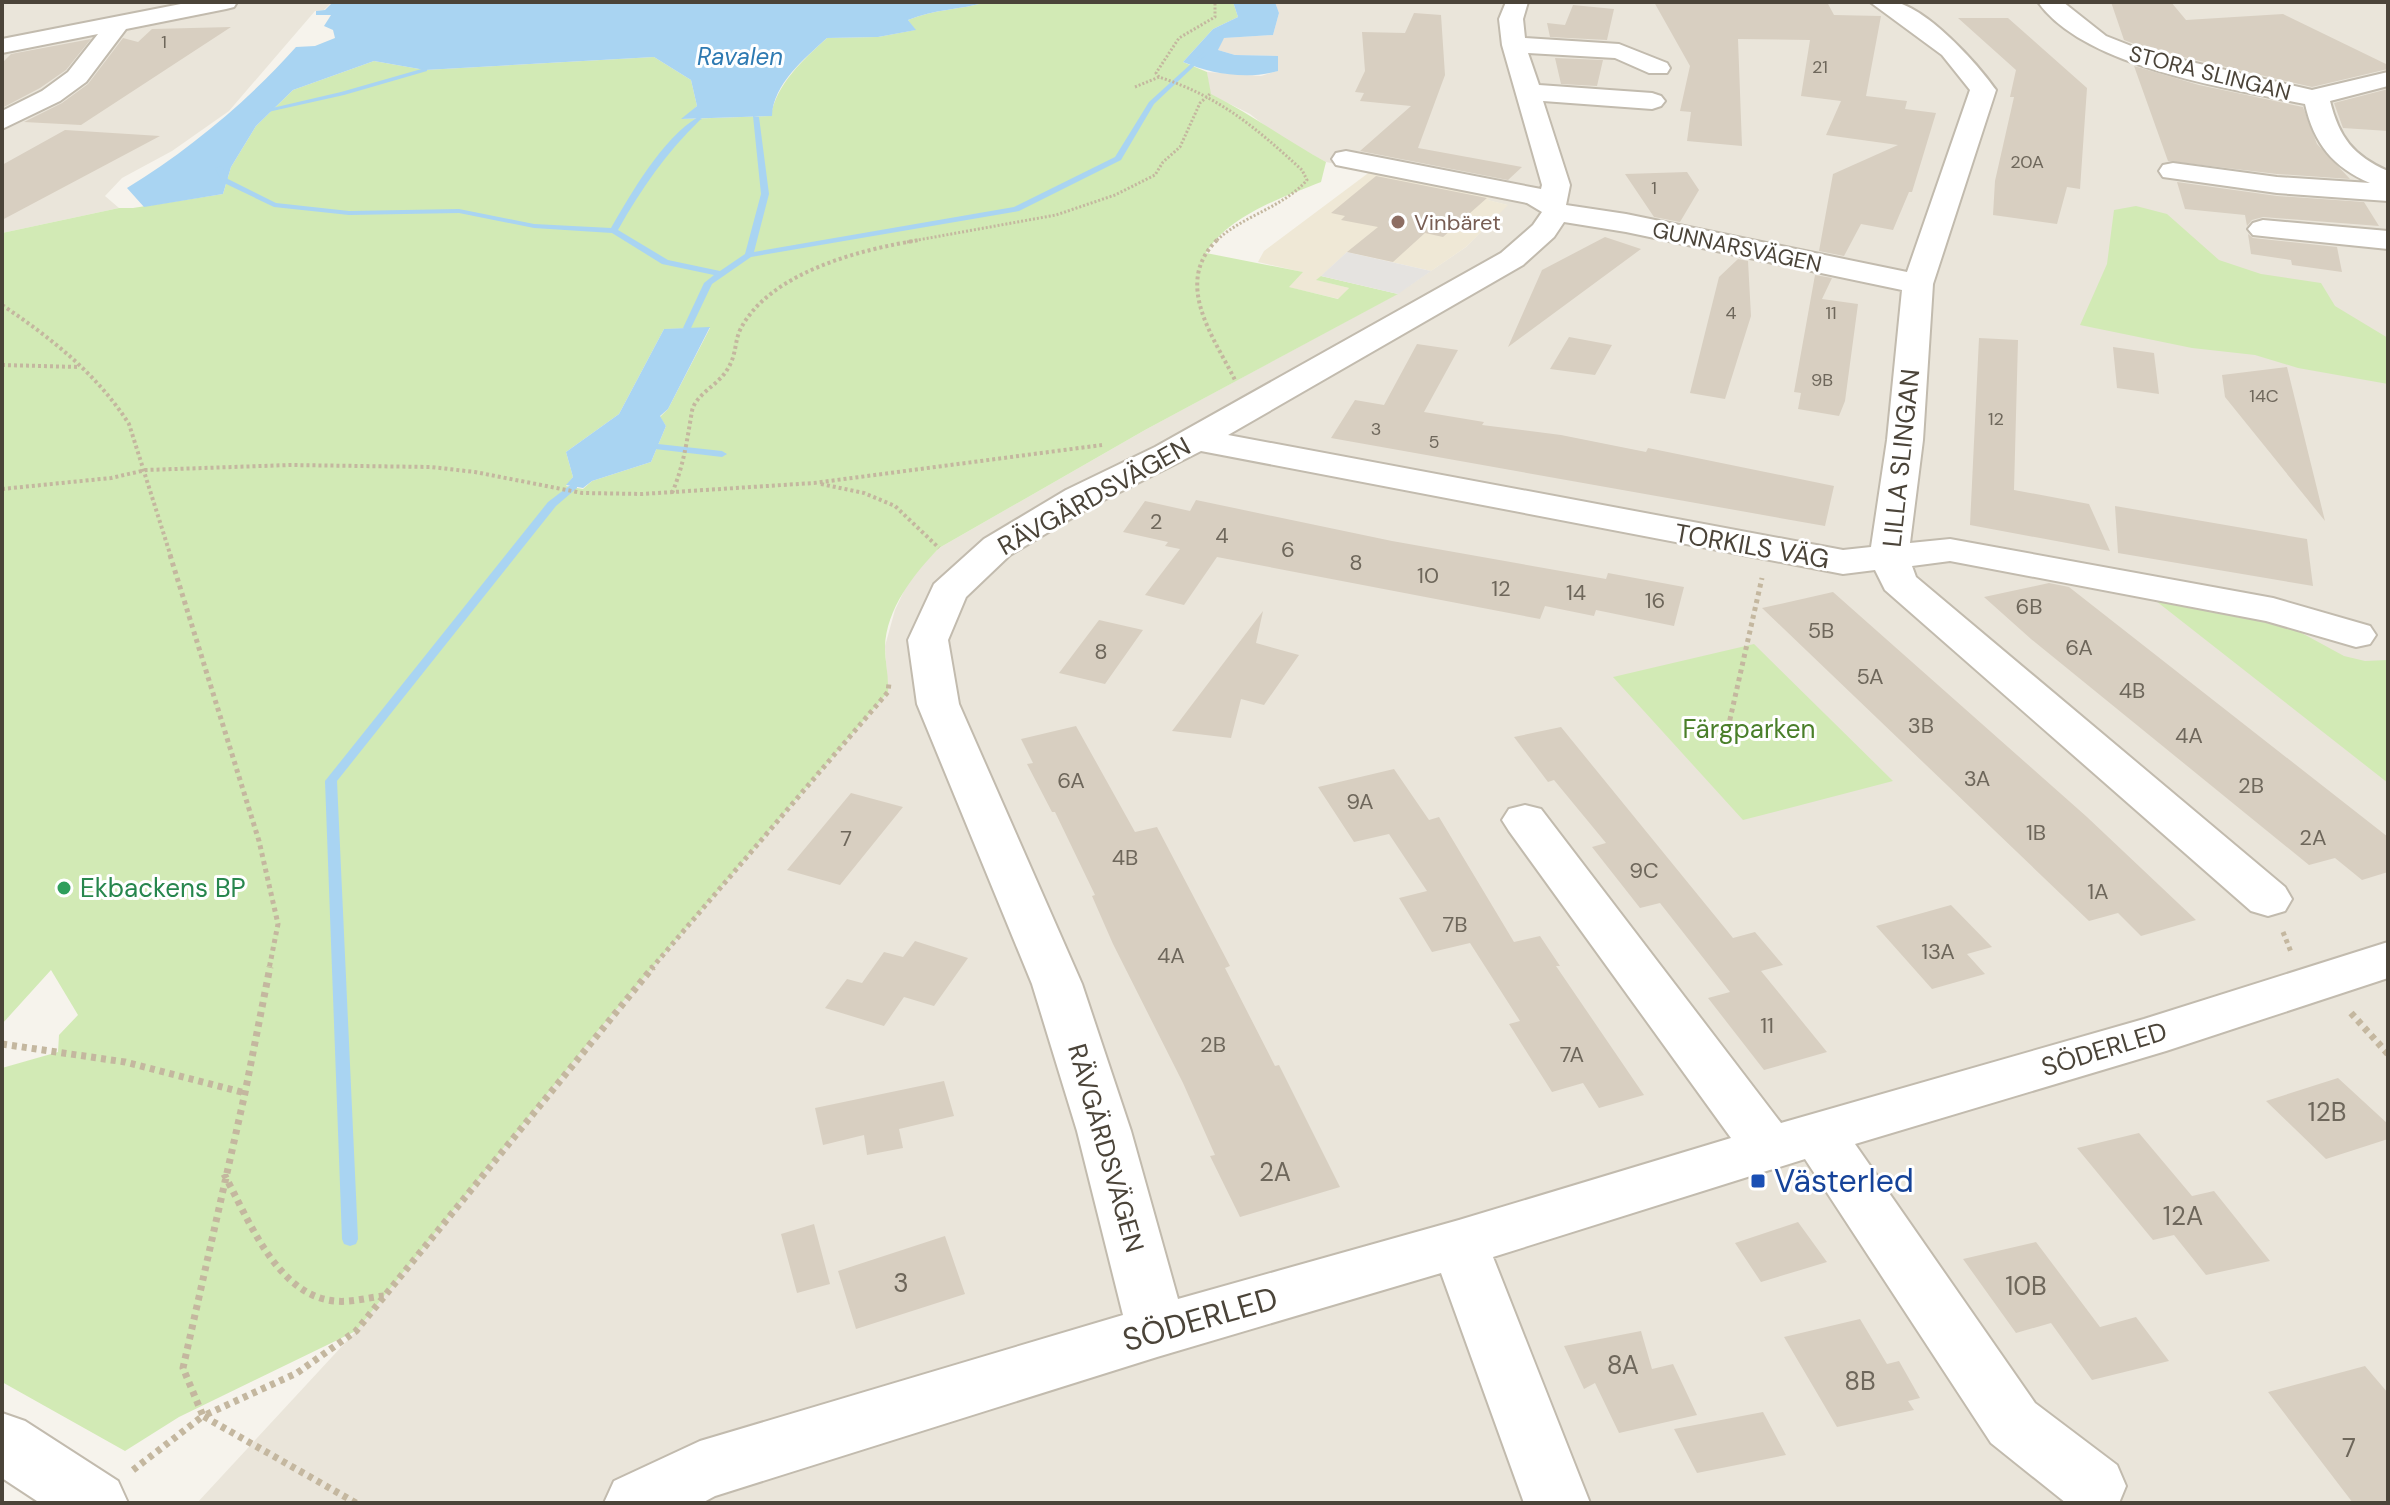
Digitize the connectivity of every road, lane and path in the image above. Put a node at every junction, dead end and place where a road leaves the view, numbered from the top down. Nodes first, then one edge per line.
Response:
1 (1215, 2) edge
2 (1517, 2) edge
3 (1881, 2) edge
4 (2049, 2) edge
5 (212, 4) edge
6 (117, 25) junction
7 (1514, 45) junction
8 (2, 46) edge
9 (1658, 68) dead end
10 (1159, 77) junction
11 (2388, 79) edge
12 (1135, 87) dead end
13 (1526, 92) junction
14 (1210, 94) junction
15 (2317, 99) junction
16 (1652, 101) dead end
17 (2, 121) edge
18 (1346, 159) dead end
19 (2173, 171) dead end
20 (2388, 181) edge
21 (2388, 193) edge
22 (1553, 207) junction
23 (2263, 229) dead end
24 (2388, 240) edge
25 (1918, 284) junction
26 (2, 305) edge
27 (2, 365) edge
28 (80, 367) junction
29 (1237, 385) dead end
30 (1194, 439) junction
31 (1108, 444) dead end
32 (146, 470) junction
33 (814, 483) junction
34 (2, 489) edge
35 (672, 493) junction
36 (948, 542) dead end
37 (939, 548) junction
38 (1769, 550) junction
39 (1889, 556) junction
40 (930, 557) dead end
41 (2356, 635) dead end
42 (889, 678) dead end
43 (1728, 728) dead end
44 (1525, 820) dead end
45 (2268, 899) dead end
46 (2388, 960) edge
47 (2, 1044) edge
48 (245, 1093) junction
49 (1793, 1141) junction
50 (224, 1174) junction
51 (1459, 1244) junction
52 (386, 1296) junction
53 (1157, 1331) junction
54 (203, 1416) junction
55 (2, 1442) edge
56 (2094, 1486) dead end
57 (114, 1487) edge
58 (356, 1503) edge
59 (637, 1503) edge
60 (1557, 1503) edge

1 - 10 path
2 - 7 street
3 - 25 street, LILLA SLINGAN
4 - 15 street, STORA SLINGAN
5 - 6 street
6 - 8 street
6 - 17 street
7 - 9 street
7 - 13 street
10 - 12 path
10 - 14 path
11 - 15 street
13 - 16 street
13 - 22 street
14 - 29 path
14 - 35 path
15 - 20 street, STORA SLINGAN
18 - 22 street, GUNNARSVÄGEN
19 - 21 street
22 - 25 street, GUNNARSVÄGEN
22 - 30 street, RÄVGÄRDSVÄGEN
23 - 24 street
25 - 39 street, LILLA SLINGAN
26 - 28 path
27 - 28 path
28 - 32 path
30 - 38 street, TORKILS VÄG
30 - 53 street, RÄVGÄRDSVÄGEN
31 - 33 path
32 - 34 path
32 - 35 path
32 - 48 path
33 - 35 path
33 - 37 path
36 - 37 path
37 - 40 path
38 - 39 street, TORKILS VÄG
38 - 43 path
39 - 41 street, TORKILS VÄG
39 - 45 street, LILLA SLINGAN
42 - 52 path
44 - 49 street
46 - 49 street, SÖDERLED
47 - 48 path
48 - 50 path
49 - 51 street, SÖDERLED
49 - 56 street
50 - 52 path
50 - 54 path
51 - 53 street, SÖDERLED
51 - 60 street
52 - 54 path
53 - 59 street, SÖDERLED
54 - 57 path
54 - 58 path
55 - 57 street

